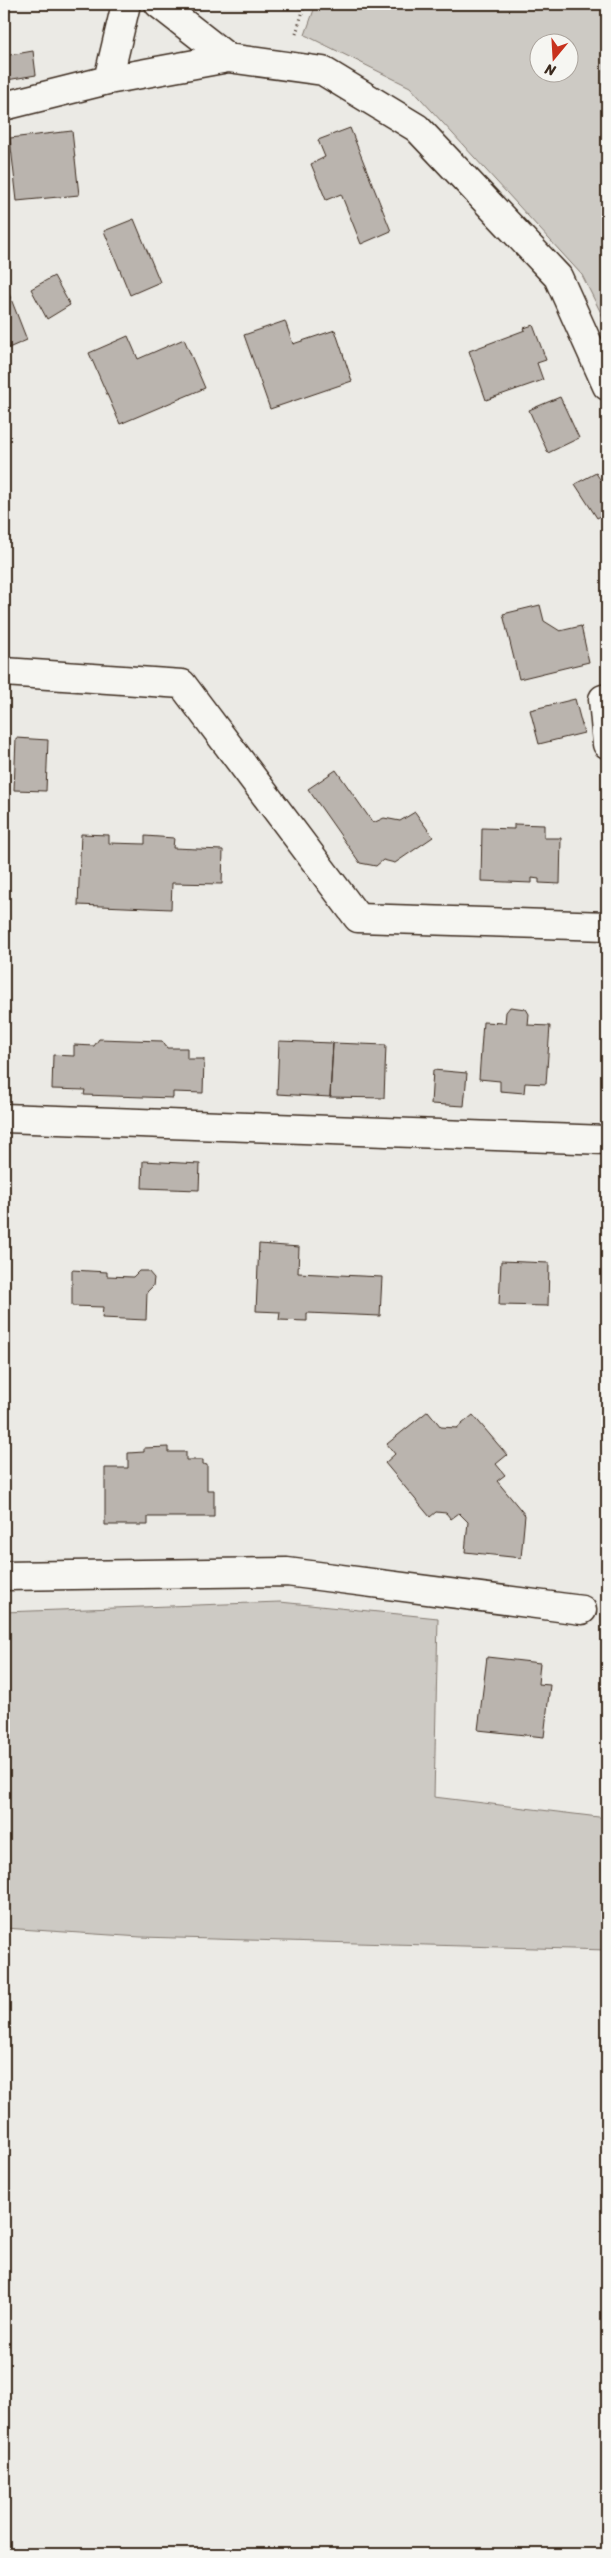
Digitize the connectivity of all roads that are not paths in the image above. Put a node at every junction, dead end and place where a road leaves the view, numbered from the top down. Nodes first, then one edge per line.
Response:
1 (126, 4) edge
2 (159, 4) edge
3 (228, 58) junction
4 (108, 80) junction
5 (4, 106) edge
6 (607, 386) edge
7 (4, 672) edge
8 (607, 698) edge
9 (607, 744) edge
10 (607, 926) edge
11 (4, 1118) edge
12 (607, 1140) edge
13 (4, 1576) edge
14 (582, 1610) dead end

1 - 4 street
2 - 3 street
3 - 4 street
3 - 6 street
4 - 5 street
7 - 10 street
8 - 9 street
11 - 12 street
13 - 14 street

